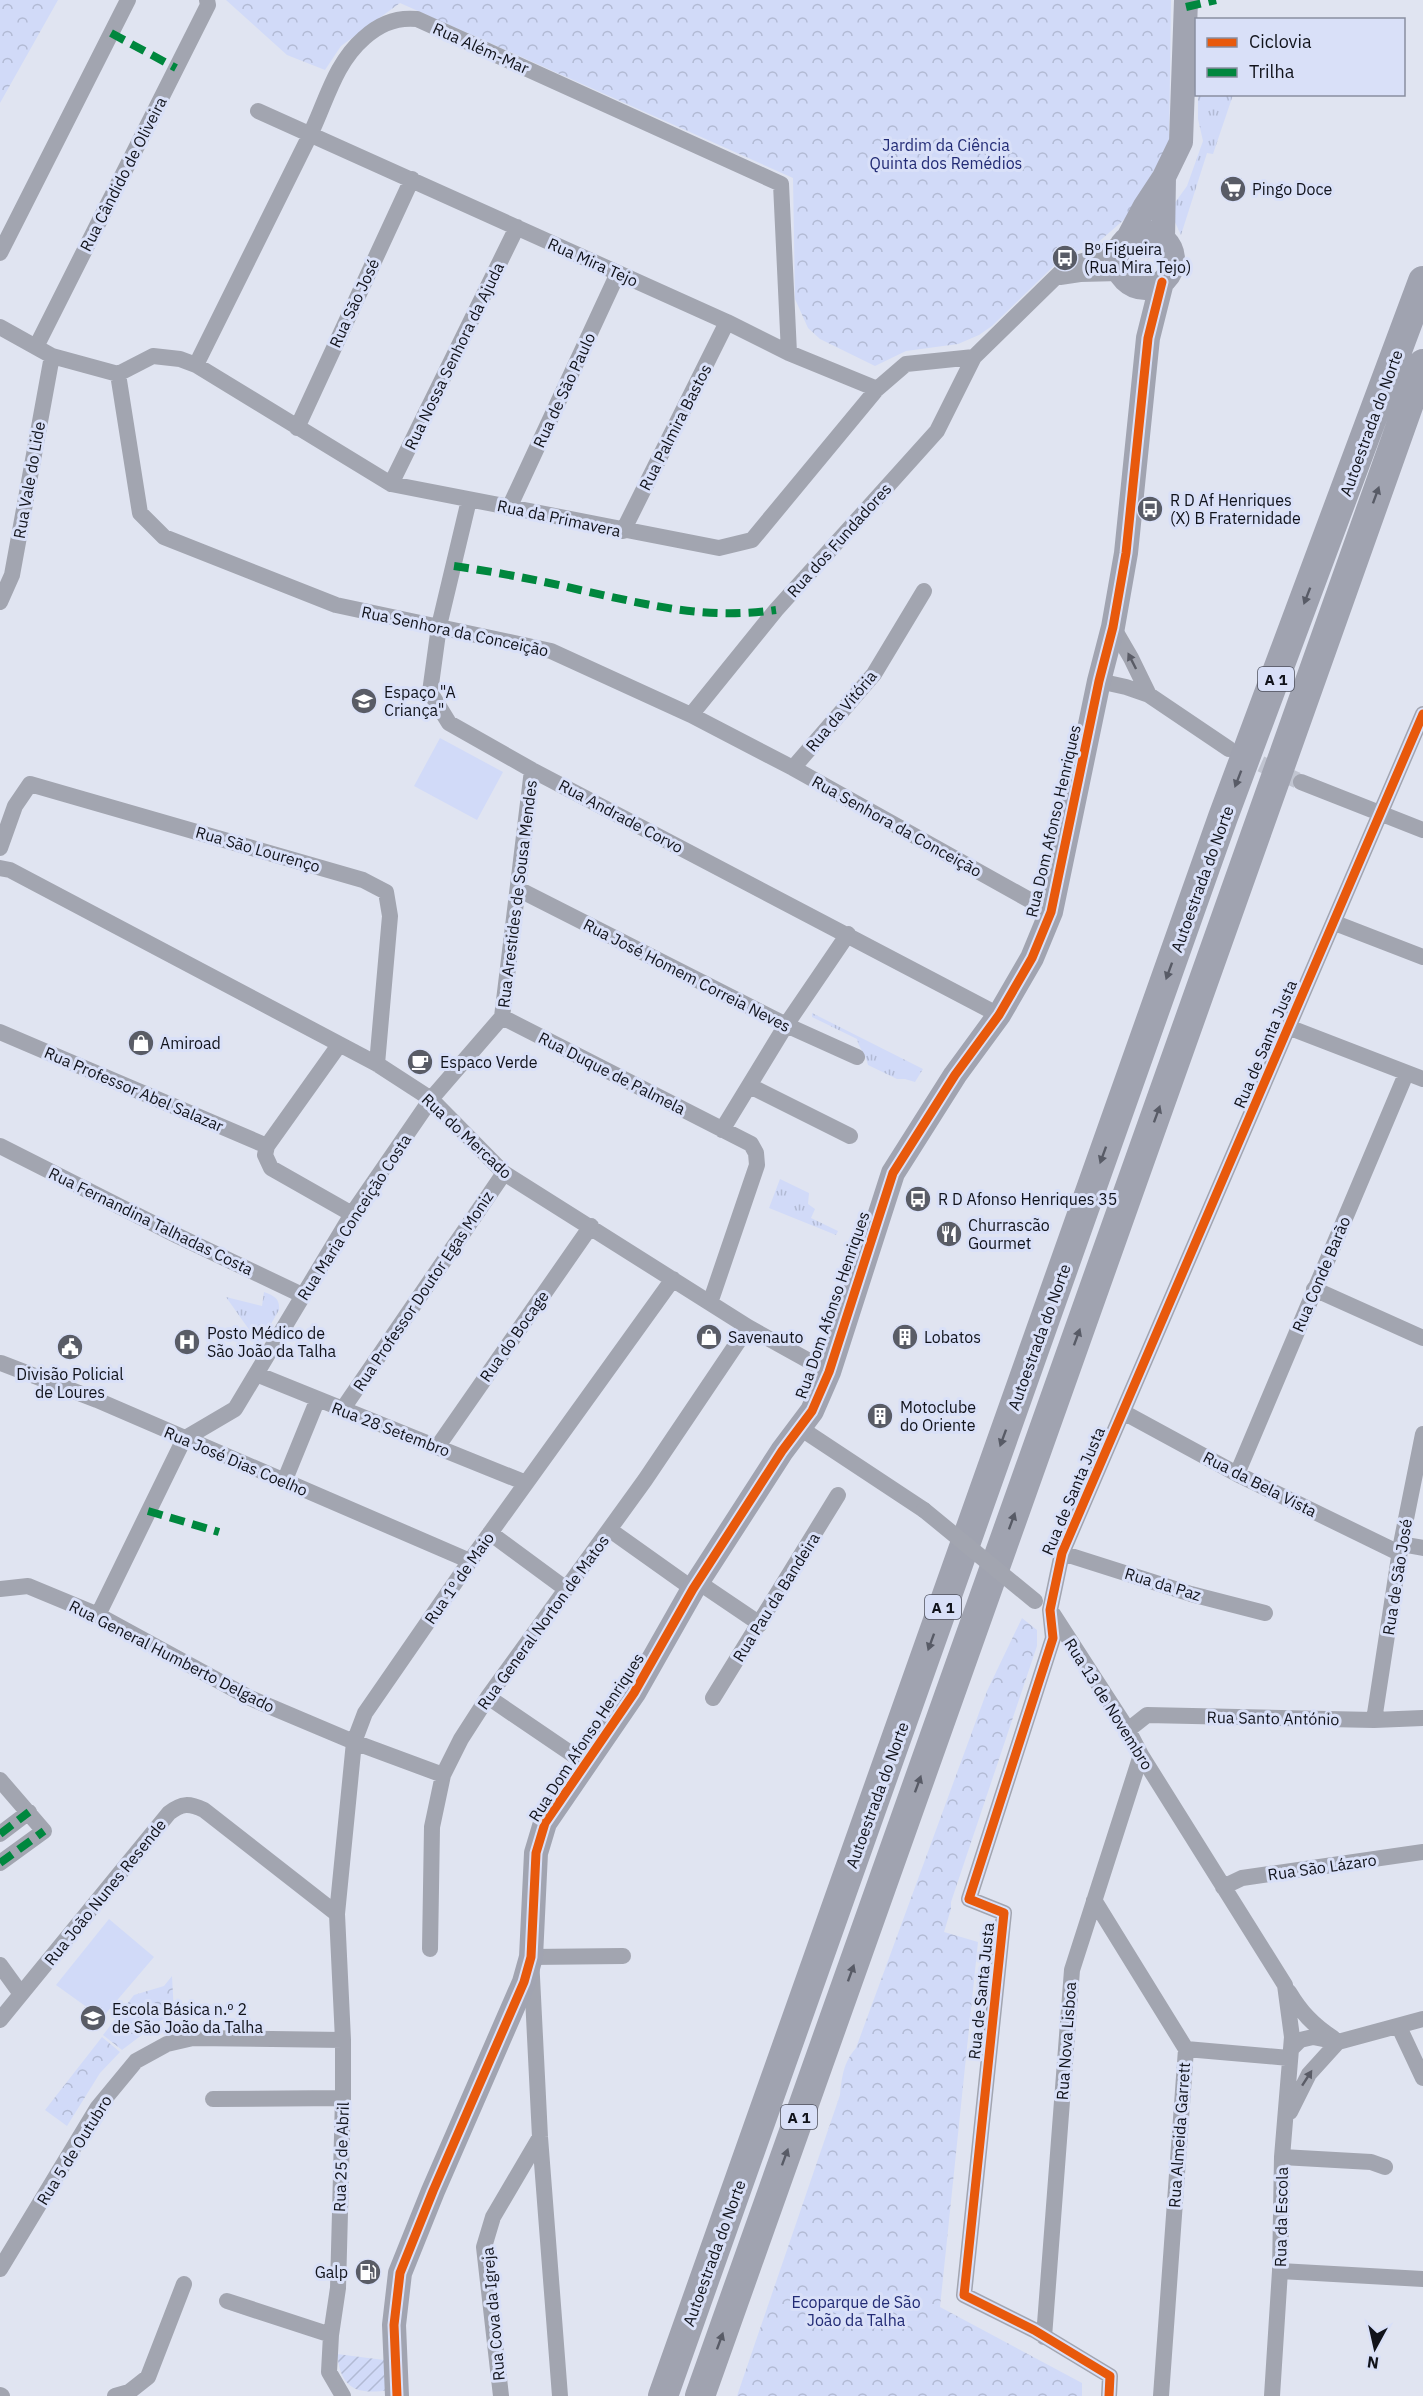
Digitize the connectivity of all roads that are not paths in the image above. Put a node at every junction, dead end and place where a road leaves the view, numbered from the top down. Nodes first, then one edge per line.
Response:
1 (128, 0) edge
2 (207, 0) edge
3 (1186, 0) edge
4 (258, 111) dead end
5 (311, 133) junction
6 (1164, 177) junction
7 (412, 178) junction
8 (517, 227) junction
9 (1163, 239) junction
10 (1125, 240) junction
11 (0, 253) edge
12 (618, 273) junction
13 (1126, 279) junction
14 (1053, 280) junction
15 (1423, 281) edge
16 (1162, 282) junction
17 (727, 322) junction
18 (0, 327) edge
19 (1148, 338) junction
20 (36, 347) junction
21 (789, 353) junction
22 (52, 356) junction
23 (974, 357) junction
24 (1423, 364) edge
25 (196, 365) junction
26 (118, 374) junction
27 (877, 388) junction
28 (297, 428) junction
29 (391, 484) junction
30 (469, 500) junction
31 (509, 507) junction
32 (623, 531) junction
33 (924, 591) dead end
34 (0, 602) edge
35 (439, 626) junction
36 (1113, 627) junction
37 (1099, 681) junction
38 (1149, 695) junction
39 (1423, 714) edge
40 (691, 715) junction
41 (1229, 749) tunnel mouth
42 (793, 768) junction
43 (532, 770) junction
44 (1301, 782) tunnel mouth
45 (1380, 811) junction
46 (1423, 830) edge
47 (0, 848) edge
48 (0, 868) edge
49 (518, 889) junction
50 (1051, 912) junction
51 (1335, 923) junction
52 (848, 934) junction
53 (1423, 957) edge
54 (999, 1015) junction
55 (502, 1017) junction
56 (786, 1025) junction
57 (1288, 1027) junction
58 (0, 1032) edge
59 (339, 1045) junction
60 (857, 1057) dead end
61 (377, 1064) junction
62 (1406, 1074) junction
63 (1423, 1079) edge
64 (750, 1086) junction
65 (431, 1099) junction
66 (722, 1130) junction
67 (850, 1136) dead end
68 (0, 1146) edge
69 (267, 1146) junction
70 (504, 1173) junction
71 (352, 1214) junction
72 (591, 1226) junction
73 (672, 1279) junction
74 (1314, 1289) junction
75 (302, 1295) junction
76 (710, 1303) junction
77 (748, 1328) junction
78 (1423, 1338) edge
79 (1, 1362) edge
80 (829, 1372) junction
81 (256, 1374) junction
82 (317, 1401) junction
83 (342, 1410) junction
84 (1123, 1412) junction
85 (800, 1428) junction
86 (1423, 1434) edge
87 (184, 1439) junction
88 (438, 1446) junction
89 (1237, 1474) junction
90 (284, 1482) junction
91 (526, 1483) junction
92 (838, 1495) dead end
93 (610, 1530) junction
94 (490, 1533) junction
95 (1400, 1548) junction
96 (1423, 1548) edge
97 (1062, 1553) junction
98 (470, 1561) junction
99 (695, 1586) junction
100 (0, 1589) edge
101 (566, 1589) junction
102 (1050, 1610) junction
103 (1265, 1613) dead end
104 (98, 1615) junction
105 (760, 1624) junction
106 (488, 1696) junction
107 (713, 1698) dead end
108 (1423, 1718) edge
109 (1374, 1720) junction
110 (1128, 1730) junction
111 (354, 1742) junction
112 (1141, 1755) junction
113 (585, 1763) junction
114 (443, 1775) junction
115 (0, 1780) edge
116 (6, 1797) edge
117 (29, 1812) junction
118 (0, 1834) edge
119 (1423, 1852) edge
120 (0, 1863) edge
121 (1223, 1887) junction
122 (1095, 1900) junction
123 (337, 1914) junction
124 (429, 1949) dead end
125 (623, 1956) dead end
126 (531, 1957) junction
127 (0, 1965) edge
128 (1285, 1985) junction
129 (21, 1994) junction
130 (1423, 2019) edge
131 (0, 2020) edge
132 (1399, 2027) junction
133 (343, 2040) junction
134 (1338, 2042) junction
135 (1291, 2048) junction
136 (1186, 2049) junction
137 (1323, 2057) junction
138 (1423, 2078) edge
139 (343, 2098) junction
140 (213, 2099) dead end
141 (1286, 2120) junction
142 (540, 2137) junction
143 (1282, 2157) junction
144 (1385, 2167) dead end
145 (0, 2269) edge
146 (1280, 2271) junction
147 (1423, 2279) edge
148 (184, 2284) dead end
149 (227, 2301) dead end
150 (331, 2335) junction
151 (1044, 2337) junction
152 (115, 2396) edge
153 (343, 2396) edge
154 (397, 2396) edge
155 (501, 2396) edge
156 (560, 2396) edge
157 (663, 2396) edge
158 (700, 2396) edge
159 (1109, 2396) edge
160 (1161, 2396) edge
161 (1272, 2396) edge

1 - 11 street
2 - 20 street, Rua Cândido de Oliveira
3 - 6 street
4 - 5 street, Rua Mira Tejo
5 - 7 street, Rua Mira Tejo
5 - 21 street, Rua Além-Mar
5 - 25 street, Rua Além-Mar
6 - 9 street
6 - 10 street
7 - 8 street, Rua Mira Tejo
7 - 28 street, Rua São José
8 - 12 street, Rua Mira Tejo
8 - 29 street, Rua Nossa Senhora da Ajuda
9 - 10 street
9 - 16 street
10 - 13 street
10 - 14 street
12 - 17 street, Rua Mira Tejo
12 - 31 street, Rua de São Paulo
13 - 14 street
13 - 16 street
13 - 19 street, Rua Dom Afonso Henriques
14 - 23 street
15 -> 157 highway, Autoestrada do Norte / A 1
16 - 19 street, Rua Dom Afonso Henriques
17 - 21 street, Rua Mira Tejo
17 - 32 street, Rua Palmira Bastos
18 - 20 street
19 - 36 street, Rua Dom Afonso Henriques
20 - 22 street
21 - 27 street, Rua Mira Tejo
22 - 26 street
22 - 34 street, Rua Vale do Lide
23 - 27 street, Rua da Primavera
23 - 40 street, Rua dos Fundadores
158 -> 24 highway, Autoestrada do Norte / A 1
25 - 26 street, Rua da Primavera
25 - 28 street, Rua da Primavera
26 - 35 street, Rua Senhora da Conceição
27 - 32 street, Rua da Primavera
28 - 29 street, Rua da Primavera
29 - 30 street, Rua da Primavera
30 - 31 street, Rua da Primavera
30 - 35 street, Rua Andrade Corvo
31 - 32 street, Rua da Primavera
33 - 42 street, Rua da Vitória
35 - 40 street, Rua Senhora da Conceição
35 - 43 street, Rua Andrade Corvo
36 - 37 street, Rua Dom Afonso Henriques
38 -> 36 street
37 - 38 street
37 - 50 street, Rua Dom Afonso Henriques
38 - 41 street
39 - 45 street, Rua de Santa Justa
40 - 42 street, Rua Senhora da Conceição
42 - 50 street, Rua Senhora da Conceição
43 - 49 street, Rua Arestides de Sousa Mendes
43 - 52 street, Rua Andrade Corvo
44 - 45 street
45 - 46 street
45 - 51 street, Rua de Santa Justa
47 - 61 street, Rua São Lourenço
48 - 59 street, Rua do Mercado
49 - 55 street, Rua Arestides de Sousa Mendes
49 - 56 street, Rua José Homem Correia Neves
50 - 54 street, Rua Dom Afonso Henriques
51 - 53 street
51 - 57 street, Rua de Santa Justa
52 - 54 street, Rua Andrade Corvo
52 - 56 street
54 - 80 street, Rua Dom Afonso Henriques
55 - 65 street, Rua Arestides de Sousa Mendes
55 - 66 street, Rua Duque de Palmela
56 - 60 street, Rua José Homem Correia Neves
56 - 64 street
57 - 62 street
57 - 84 street, Rua de Santa Justa
58 - 69 street, Rua Professor Abel Salazar
59 - 61 street, Rua do Mercado
59 - 69 street
61 - 65 street, Rua do Mercado
62 - 63 street
62 - 74 street, Rua Conde Barão
64 - 66 street
64 - 67 street
65 - 70 street, Rua do Mercado
65 - 71 street, Rua Maria Conceição Costa
66 - 76 street, Rua Duque de Palmela
68 - 75 street, Rua Fernandina Talhadas Costa
69 - 71 street
70 - 72 street, Rua do Mercado
70 - 83 street, Rua Professor Doutor Egas Moniz
71 - 75 street, Rua Maria Conceição Costa
72 - 73 street, Rua do Mercado
72 - 88 street, Rua do Bocage
73 - 76 street, Rua do Mercado
73 - 91 street, Rua 1º de Maio
74 - 78 street
74 - 89 street, Rua Conde Barão
75 - 81 street, Rua Maria Conceição Costa
76 - 77 street, Rua do Mercado
77 - 80 street, Rua do Mercado
77 - 93 street, Rua General Norton de Matos
79 - 87 street, Rua José Dias Coelho
80 - 85 street, Rua Dom Afonso Henriques
81 - 82 street, Rua 28 Setembro
81 - 87 street, Rua Maria Conceição Costa
82 - 83 street, Rua 28 Setembro
82 - 90 street
83 - 88 street, Rua 28 Setembro
84 - 89 street, Rua da Bela Vista
84 - 97 street, Rua de Santa Justa
85 - 99 street, Rua Dom Afonso Henriques
85 - 102 street, Rua 13 de Novembro, bridge
86 - 95 street, Rua de São José
87 - 90 street, Rua José Dias Coelho
87 - 104 street
88 - 91 street, Rua 28 Setembro
89 - 95 street, Rua da Bela Vista
90 - 98 street, Rua José Dias Coelho
91 - 94 street, Rua 1º de Maio
92 - 105 street, Rua Pau da Bandeira
93 - 99 street
93 - 101 street, Rua General Norton de Matos
94 - 98 street, Rua 1º de Maio
94 - 101 street
95 - 96 street, Rua da Bela Vista
95 - 109 street, Rua de São José
97 - 102 street, Rua de Santa Justa
97 - 103 street, Rua da Paz
98 - 111 street, Rua 1º de Maio
99 - 105 street
99 - 113 street, Rua Dom Afonso Henriques
100 - 104 street, Rua General Humberto Delgado
101 - 106 street, Rua General Norton de Matos
102 - 110 street, Rua 13 de Novembro
102 - 151 street, Rua de Santa Justa
104 - 111 street, Rua General Humberto Delgado
105 - 107 street, Rua Pau da Bandeira
106 - 113 street
106 - 114 street, Rua General Norton de Matos
108 - 109 street, Rua Santo António
109 - 110 street, Rua Santo António
110 - 112 street, Rua 13 de Novembro
111 - 114 street, Rua General Humberto Delgado
111 - 123 street, Rua 1º de Maio
112 - 121 street, Rua 13 de Novembro
112 - 122 street, Rua Nova Lisboa
113 - 126 street, Rua Dom Afonso Henriques
114 - 124 street, Rua General Norton de Matos
115 - 116 street
116 - 117 street
117 - 118 street
117 - 120 street
119 - 121 street, Rua São Lázaro
121 - 128 street, Rua 13 de Novembro
122 - 136 street, Rua Almeida Garrett
122 - 151 street, Rua Nova Lisboa
123 - 129 street, Rua João Nunes Resende
123 - 133 street, Rua 25 de Abril
125 - 126 street
126 - 142 street
126 - 154 street, Rua Dom Afonso Henriques
127 - 129 street
128 - 134 street
128 - 135 street, Rua 13 de Novembro
129 - 131 street, Rua João Nunes Resende
130 - 132 street
132 - 134 street
132 - 138 street
133 - 139 street, Rua 25 de Abril
133 - 145 street, Rua 5 de Outubro
134 - 135 street
134 - 137 street
135 - 136 street
135 - 137 street
135 - 141 street, Rua da Escola
136 - 160 street, Rua Almeida Garrett
141 -> 137 street
139 - 140 street
139 - 150 street, Rua 25 de Abril
141 - 143 street, Rua da Escola
142 - 155 street, Rua Cova da Igreja
142 - 156 street
143 - 144 street
143 - 146 street, Rua da Escola
146 - 147 street
146 - 161 street, Rua da Escola
148 - 152 street
149 - 150 street
150 - 153 street, Rua 25 de Abril
151 - 159 street, Rua de Santa Justa

